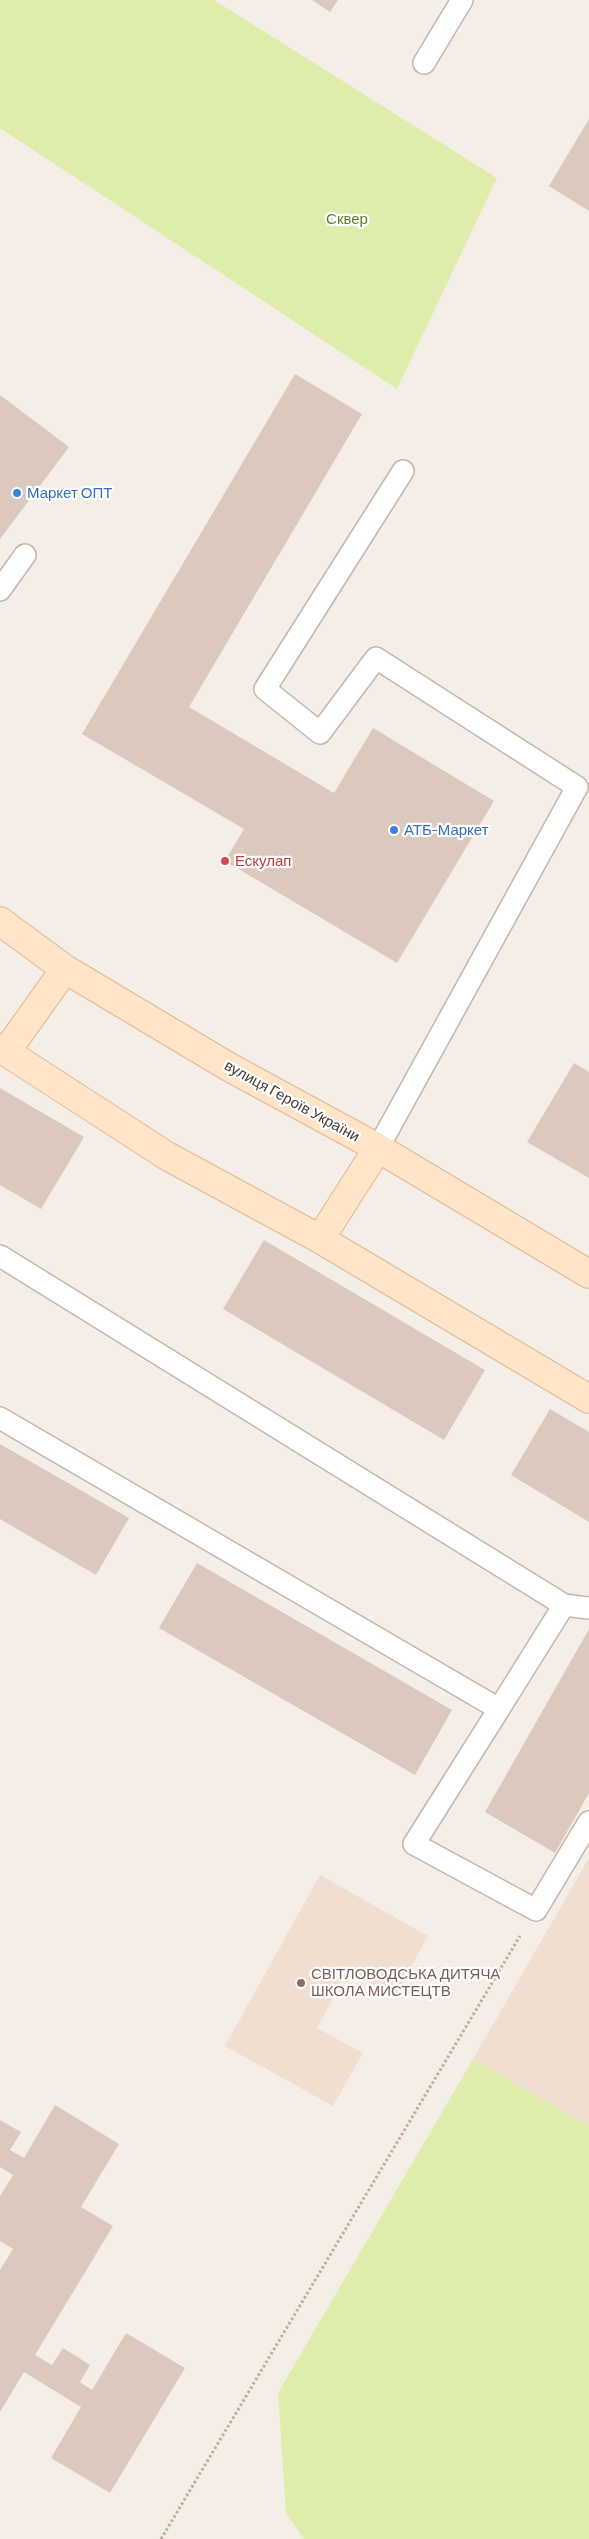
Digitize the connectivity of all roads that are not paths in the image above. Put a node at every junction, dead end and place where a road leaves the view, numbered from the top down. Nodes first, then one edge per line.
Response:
1 (462, 0) edge
2 (424, 63) dead end
3 (403, 470) dead end
4 (25, 555) dead end
5 (0, 590) edge
6 (0, 921) edge
7 (65, 969) junction
8 (3, 1050) edge
9 (378, 1148) junction
10 (320, 1239) junction
11 (0, 1256) edge
12 (589, 1274) edge
13 (589, 1399) edge
14 (0, 1418) edge
15 (564, 1605) junction
16 (589, 1608) edge
17 (499, 1709) junction
18 (589, 1822) edge

1 - 2 lane
3 - 9 lane
4 - 5 lane
6 - 7 main road, вулиця Героїв України
7 - 8 main road
7 - 9 main road, вулиця Героїв України
8 - 10 main road
9 - 10 main road
9 - 12 main road, вулиця Героїв України
10 - 13 main road
11 - 15 lane
14 - 17 lane
15 - 16 lane
15 - 17 lane
17 - 18 lane

